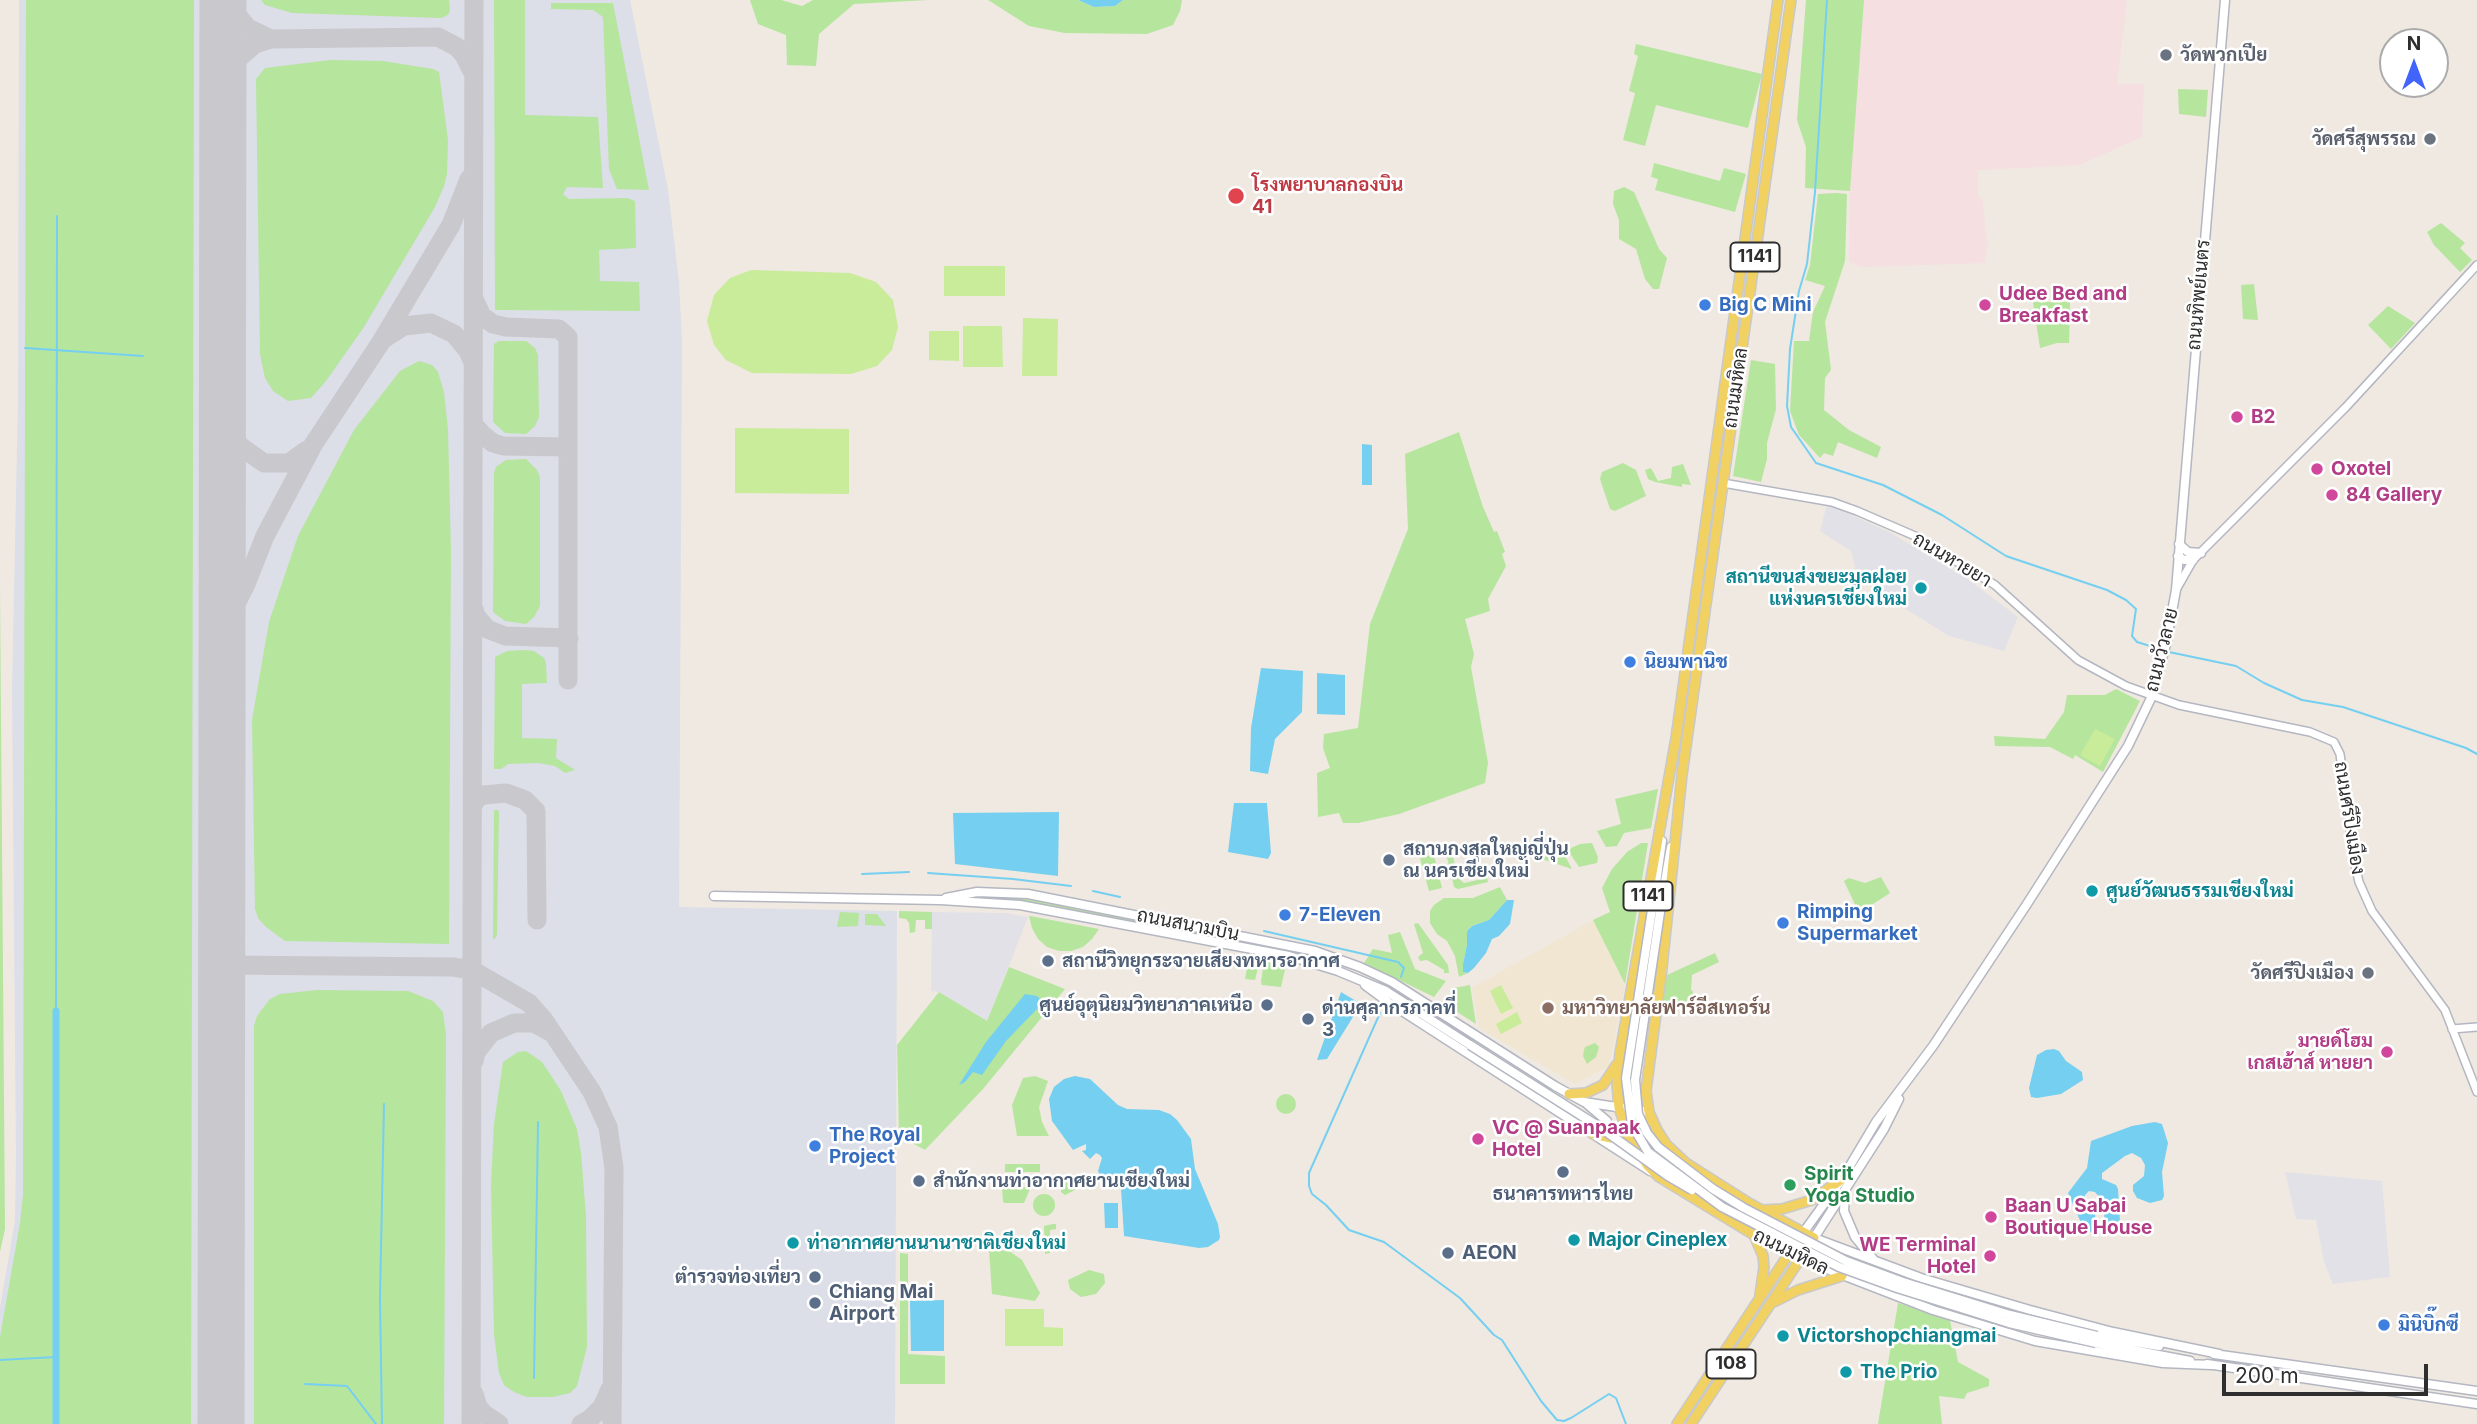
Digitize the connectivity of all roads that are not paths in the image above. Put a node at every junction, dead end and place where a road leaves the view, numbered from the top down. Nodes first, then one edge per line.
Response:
1 (1777, 0) edge
2 (1791, 0) edge
3 (2225, 0) edge
4 (1755, 162) junction
5 (1768, 164) junction
6 (2477, 265) edge
7 (1723, 483) junction
8 (2179, 544) junction
9 (2201, 553) junction
10 (2178, 556) junction
11 (2193, 560) junction
12 (2176, 590) junction
13 (2151, 696) junction
14 (1676, 738) junction
15 (1682, 775) junction
16 (714, 896) dead end
17 (1658, 898) junction
18 (940, 900) junction
19 (1357, 979) junction
20 (2477, 1027) edge
21 (2452, 1029) junction
22 (1625, 1031) junction
23 (1653, 1036) junction
24 (1620, 1053) junction
25 (2477, 1092) edge
26 (1569, 1094) junction
27 (1584, 1102) junction
28 (1619, 1108) junction
29 (1650, 1113) junction
30 (1596, 1135) junction
31 (1629, 1136) junction
32 (1659, 1177) junction
33 (1844, 1184) junction
34 (1722, 1207) junction
35 (1761, 1210) junction
36 (1802, 1233) junction
37 (1754, 1235) junction
38 (1814, 1238) junction
39 (1789, 1254) junction
40 (1799, 1258) junction
41 (1876, 1262) junction
42 (1842, 1276) junction
43 (1921, 1278) junction
44 (1759, 1300) junction
45 (1912, 1303) junction
46 (1770, 1305) junction
47 (2096, 1339) junction
48 (2219, 1354) junction
49 (2211, 1364) junction
50 (2477, 1391) edge
51 (2477, 1404) edge
52 (1677, 1424) edge
53 (1692, 1424) edge

1 - 4 main road, ถนนมหิดล / 1141
2 - 5 main road, ถนนมหิดล / 1141
3 - 8 main road, ถนนทิพย์เนตร
4 - 5 main road
4 - 14 main road, ถนนมหิดล / 1141
5 - 7 main road, ถนนมหิดล / 1141
6 - 9 street, ถนนวัวลาย
7 - 13 street, ถนนหายยา
7 - 15 main road, ถนนมหิดล / 1141
8 - 9 main road
8 - 10 main road, ถนนทิพย์เนตร
9 - 11 street, ถนนวัวลาย
10 - 11 main road
10 - 12 main road, ถนนทิพย์เนตร
11 - 12 street, ถนนวัวลาย
12 - 13 main road, ถนนวัวลาย
13 - 21 street, ถนนศรีปิงเมือง
13 - 33 main road, ถนนวัวลาย / 108
14 - 17 main road, ถนนมหิดล / 1141
14 - 22 main road, ถนนมหิดล / 1141
15 - 17 main road, ถนนมหิดล / 1141
15 - 23 main road, ถนนมหิดล / 1141
16 - 18 main road, ถนนสนามบิน / 1141
17 - 34 main road, ถนนมหิดล / 1141, bridge
17 - 47 main road, ถนนมหิดล / 1141, bridge
18 - 19 main road, ถนนสนามบิน / 1141
18 - 26 main road, ถนนสนามบิน / 1141
19 - 30 main road, ถนนสนามบิน / 1141
19 - 34 main road, ถนนสนามบิน / 1141, bridge
20 - 21 street
21 - 25 street, ถนนศรีปิงเมือง
22 - 23 main road
22 - 24 main road, ถนนมหิดล / 1141
23 - 29 main road, ถนนมหิดล / 1141
24 - 26 main road
24 - 28 main road, ถนนมหิดล / 1141
26 - 27 main road, ถนนสนามบิน / 1141
27 - 28 main road, ถนนสนามบิน / 1141
27 - 30 main road
28 - 29 main road, ถนนสนามบิน / 1141
28 - 31 main road, ถนนมหิดล / 1141
29 - 31 main road
29 - 35 main road, ถนนมหิดล / 1141
30 - 31 main road
30 - 32 main road, ถนนสนามบิน / 1141
31 - 32 main road, ถนนมหิดล / 1141
32 - 37 main road, ถนนมหิดล / 1141
33 - 35 main road
33 - 36 main road, ถนนวัวลาย / 108
33 - 38 main road, ถนนวัวลาย / 108
33 - 41 main road
34 - 47 main road, ถนนมหิดล / 1141, bridge
35 - 36 main road, ถนนมหิดล / 1141
36 - 38 main road, ถนนมหิดล / 1141
36 - 39 main road, 108
37 - 39 main road, ถนนมหิดล / 1141
37 - 44 main road
38 - 40 main road, 108
38 - 41 main road, ถนนมหิดล / 1141
39 - 40 main road, ถนนมหิดล / 1141
39 - 44 main road, 108
40 - 42 main road, ถนนมหิดล / 1141
40 - 46 main road, 108
41 - 43 main road, ถนนมหิดล / 1141
42 - 45 main road, ถนนมหิดล / 1141
42 - 46 main road
43 - 45 main road
43 - 48 main road, ถนนมหิดล / 1141
44 - 52 main road, 108
45 - 49 main road, ถนนมหิดล / 1141
46 - 53 main road, 108
47 - 48 main road, ถนนมหิดล / 1141
47 - 49 main road, ถนนมหิดล / 1141
48 - 50 main road, ถนนมหิดล / 1141
49 - 51 main road, ถนนมหิดล / 1141

